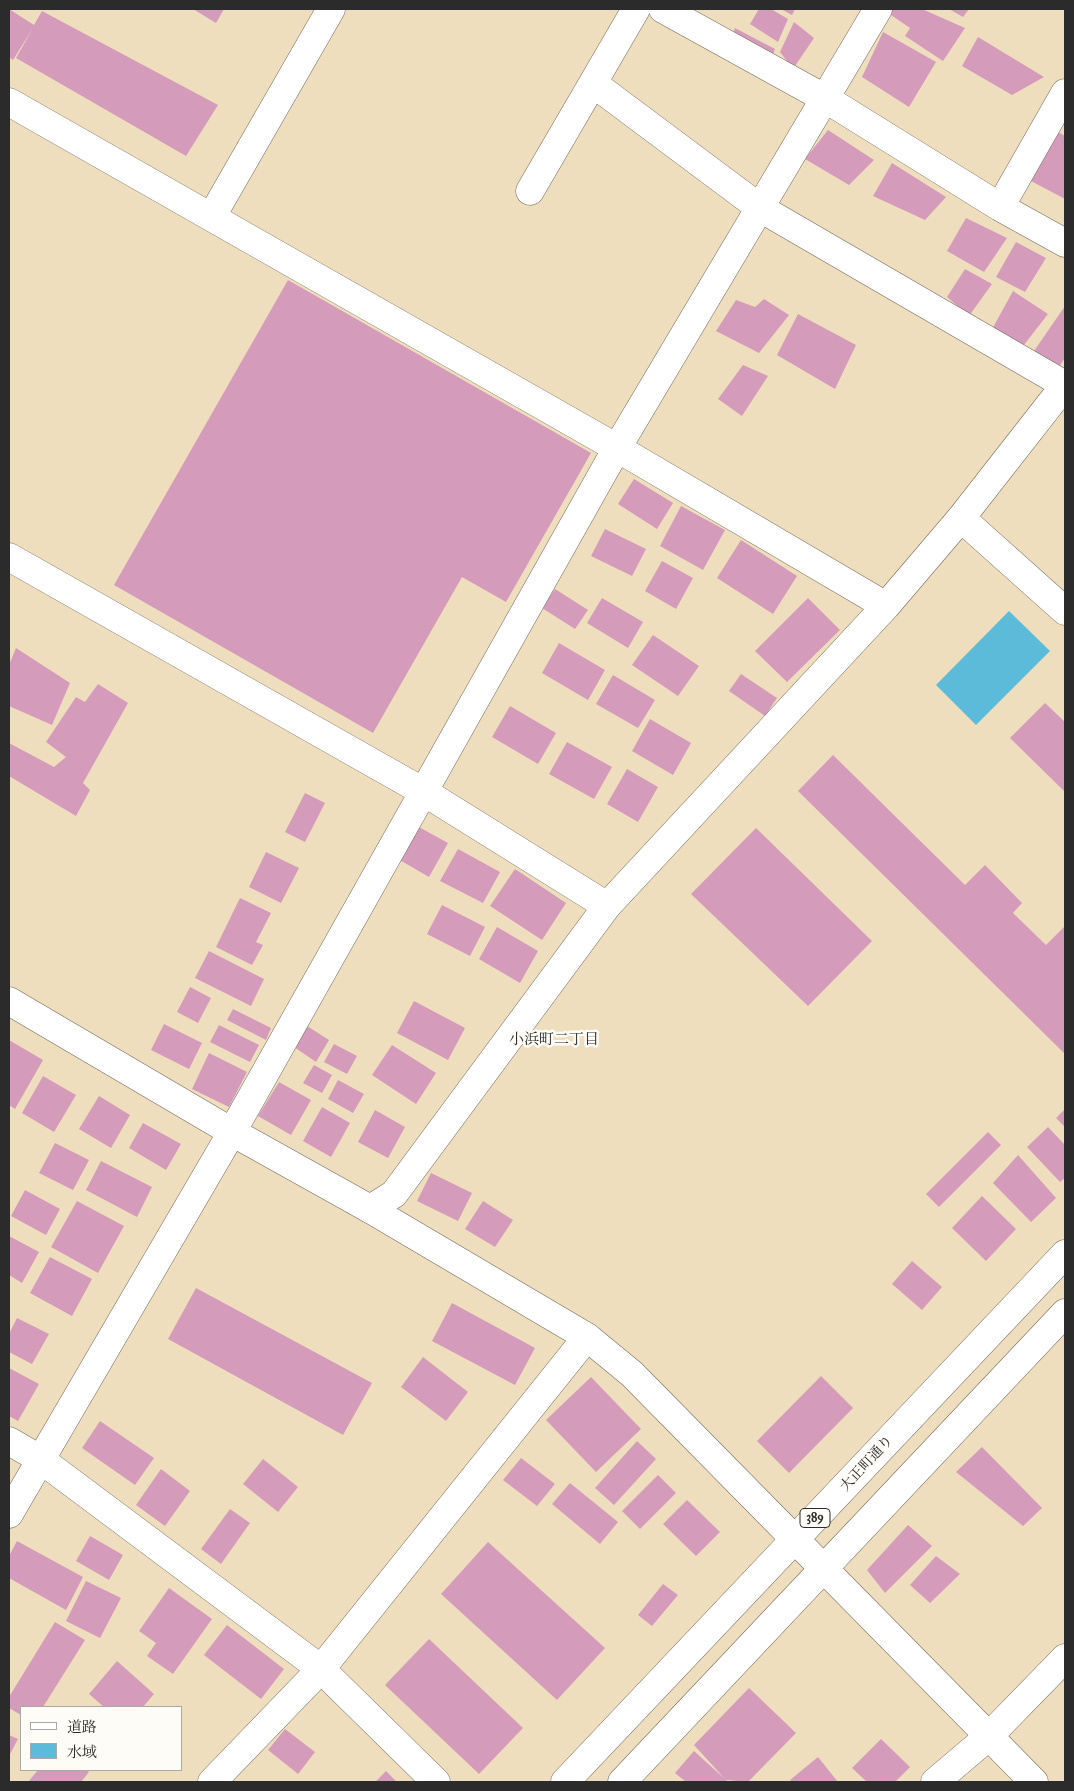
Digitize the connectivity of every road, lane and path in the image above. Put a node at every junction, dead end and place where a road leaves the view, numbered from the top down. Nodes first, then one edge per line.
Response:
1 (331, 9) edge
2 (636, 9) edge
3 (663, 9) edge
4 (878, 9) edge
5 (594, 84) junction
6 (1065, 93) edge
7 (826, 99) junction
8 (9, 102) edge
9 (530, 192) dead end
10 (1000, 207) junction
11 (760, 208) junction
12 (212, 216) junction
13 (1065, 243) edge
14 (1065, 385) edge
15 (617, 448) junction
16 (961, 518) junction
17 (9, 557) edge
18 (886, 606) junction
19 (1065, 611) edge
20 (424, 792) junction
21 (607, 906) junction
22 (9, 1002) edge
23 (232, 1132) junction
24 (370, 1209) junction
25 (1065, 1254) edge
26 (1065, 1313) edge
27 (587, 1337) junction
28 (9, 1441) edge
29 (40, 1458) junction
30 (9, 1514) edge
31 (794, 1541) junction
32 (822, 1570) junction
33 (1065, 1658) edge
34 (320, 1669) junction
35 (988, 1737) junction
36 (212, 1782) edge
37 (436, 1782) edge
38 (565, 1782) edge
39 (622, 1782) edge
40 (935, 1782) edge
41 (1034, 1782) edge

1 - 12 main road
2 - 5 main road
3 - 7 main road
4 - 7 main road
5 - 9 main road
5 - 11 main road
6 - 10 main road
7 - 10 main road
7 - 11 main road
8 - 12 main road
10 - 13 main road
11 - 14 main road
11 - 15 main road
12 - 15 main road
14 - 16 main road
15 - 18 main road
15 - 20 main road
16 - 18 main road
16 - 19 main road
17 - 20 main road
18 - 21 main road
20 - 21 main road
20 - 23 main road
21 - 24 main road
22 - 23 main road
23 - 24 main road
23 - 29 main road
24 - 27 main road
25 - 31 main road, 大正町通り / 389
26 - 32 main road
27 - 31 main road
27 - 34 main road
28 - 29 main road
29 - 30 main road
29 - 34 main road
31 - 32 main road
31 - 38 main road, 大正町通り / 389
32 - 35 main road
32 - 39 main road
33 - 35 main road
34 - 36 main road
34 - 37 main road
35 - 40 main road
35 - 41 main road

